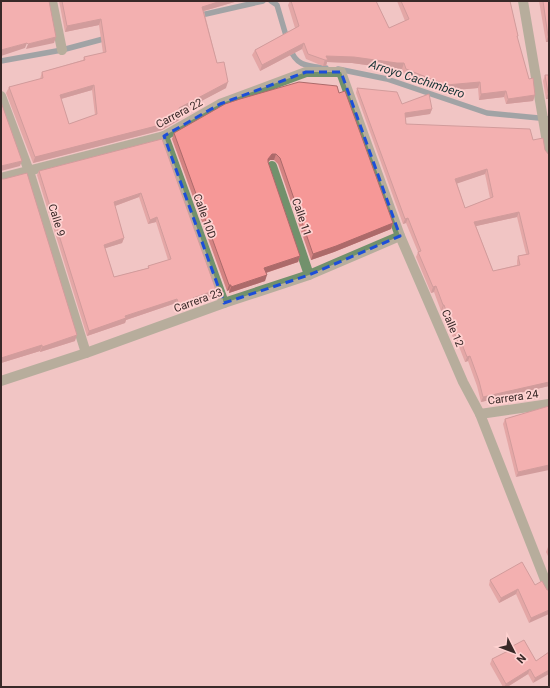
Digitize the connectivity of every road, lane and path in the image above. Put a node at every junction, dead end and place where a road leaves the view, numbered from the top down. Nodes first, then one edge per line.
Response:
1 (52, 1) edge
2 (523, 1) edge
3 (62, 50) dead end
4 (341, 72) joint
5 (1, 96) edge
6 (164, 136) junction
7 (549, 154) edge
8 (272, 166) dead end
9 (29, 171) junction
10 (1, 178) edge
11 (400, 236) junction
12 (309, 275) junction
13 (224, 303) junction
14 (86, 353) junction
15 (1, 381) edge
16 (549, 404) edge
17 (480, 414) junction
18 (549, 590) edge

1 - 3 street
2 - 7 street
4 - 6 street, Carrera 22
4 - 11 street, Calle 12
5 - 9 street, Calle 9
6 - 9 street, Carrera 22
6 - 13 street, Calle 10D
8 - 12 street, Calle 11
9 - 10 street, Carrera 22
9 - 14 street, Calle 9
11 - 12 street, Carrera 23
11 - 17 street, Calle 12
12 - 13 street, Carrera 23
13 - 14 street, Carrera 23
14 - 15 street, Carrera 23
16 - 17 street, Carrera 24
17 - 18 street, Calle 12

